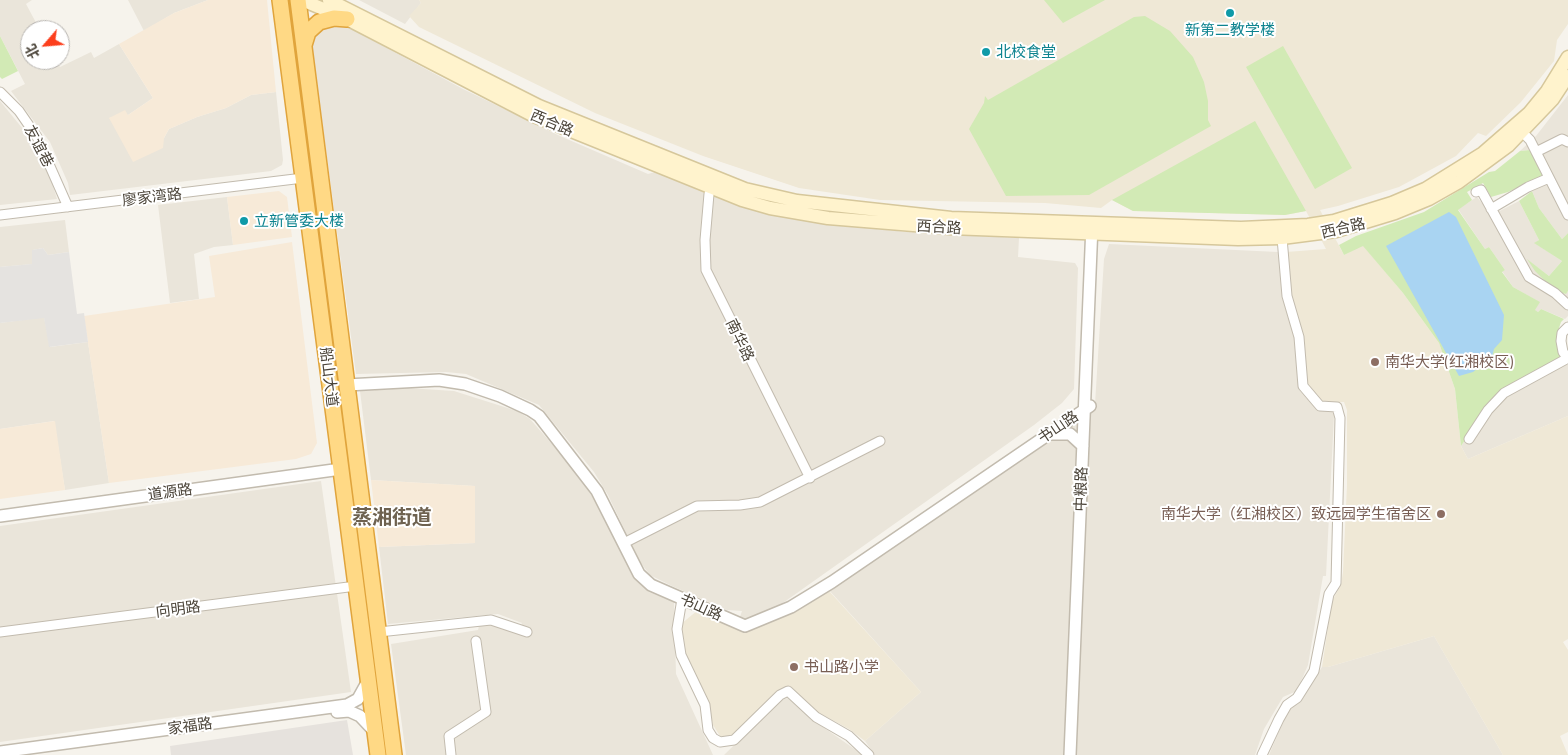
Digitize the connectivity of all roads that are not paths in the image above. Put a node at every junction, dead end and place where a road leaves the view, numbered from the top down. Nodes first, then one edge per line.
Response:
1 (280, 0) edge
2 (298, 0) edge
3 (302, 0) edge
4 (338, 7) edge
5 (303, 48) junction
6 (1568, 56) edge
7 (1568, 76) edge
8 (0, 92) edge
9 (1519, 129) junction
10 (1568, 142) edge
11 (1536, 152) junction
12 (303, 178) junction
13 (1549, 178) junction
14 (1476, 192) dead end
15 (709, 194) dead end
16 (68, 207) junction
17 (1492, 209) junction
18 (0, 215) edge
19 (1568, 216) edge
20 (1095, 228) junction
21 (1282, 238) junction
22 (1568, 305) edge
23 (1568, 327) edge
24 (1568, 358) edge
25 (347, 385) junction
26 (1088, 408) junction
27 (1048, 435) junction
28 (1469, 439) dead end
29 (880, 440) dead end
30 (1083, 446) junction
31 (341, 466) junction
32 (810, 478) junction
33 (0, 509) edge
34 (0, 516) edge
35 (624, 543) junction
36 (356, 586) junction
37 (682, 599) junction
38 (0, 632) edge
39 (379, 632) junction
40 (527, 632) dead end
41 (476, 641) dead end
42 (368, 681) junction
43 (375, 732) junction
44 (0, 752) edge
45 (28, 755) edge
46 (378, 755) edge
47 (394, 755) edge
48 (451, 755) edge
49 (868, 755) edge
50 (1070, 755) edge
51 (1075, 755) edge
52 (1262, 755) edge

1 - 12 highway, 船山大道
2 - 5 highway, 船山大道
3 - 4 main road, 西合路
4 - 5 highway
4 - 20 main road, 西合路
5 - 25 highway, 船山大道
6 - 9 main road, 西合路
7 - 9 main road, 西合路
8 - 16 street, 友谊巷
9 - 11 street
9 - 20 main road, 西合路
9 - 21 main road, 西合路
10 - 11 street
11 - 13 street
12 - 16 street, 廖家湾路
12 - 31 highway, 船山大道
13 - 17 street
13 - 19 street
14 - 17 street
15 - 32 street, 南华路
16 - 18 street, 廖家湾路
17 - 22 street
20 - 21 main road, 西合路
20 - 26 street, 中粮路
21 - 52 street
23 - 24 street
24 - 28 street
25 - 35 street, 书山路
25 - 39 highway, 船山大道
26 - 27 street, 书山路
26 - 30 street, 中粮路
26 - 51 street, 中粮路
27 - 30 street
27 - 37 street, 书山路
29 - 32 street
30 - 50 street, 中粮路
31 - 33 street, 道源路
31 - 34 street, 道源路
31 - 36 highway, 船山大道
32 - 35 street
35 - 37 street, 书山路
36 - 38 street, 向明路
36 - 42 highway, 船山大道
37 - 49 street
39 - 40 street
39 - 47 highway, 船山大道
41 - 48 street
42 - 43 highway, 船山大道
42 - 44 street, 家福路
43 - 45 street, 家福路
43 - 46 highway, 船山大道

